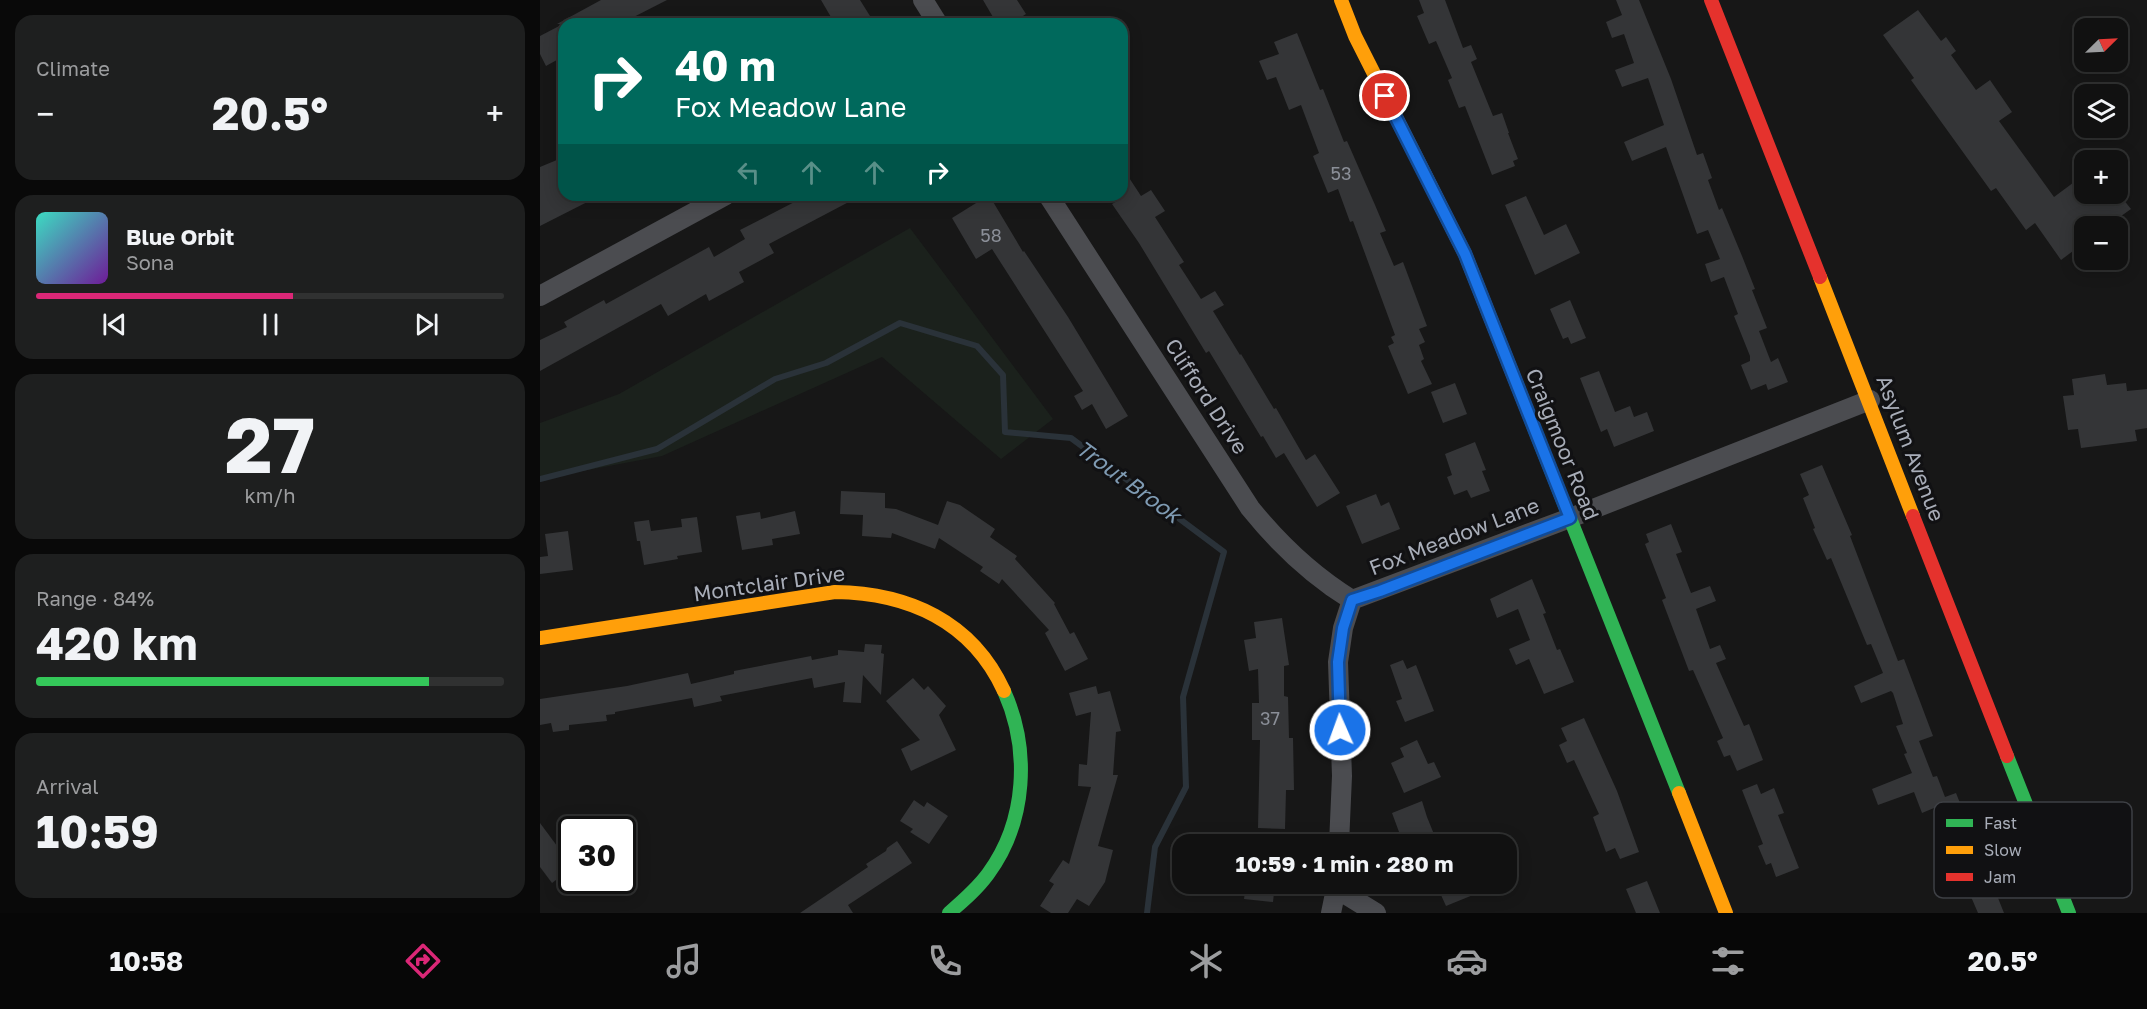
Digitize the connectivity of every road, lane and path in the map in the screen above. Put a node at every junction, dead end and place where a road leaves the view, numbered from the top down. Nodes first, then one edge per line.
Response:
1 (923, 0) edge
2 (1341, 0) edge
3 (1712, 0) edge
4 (934, 18) edge
5 (715, 201) edge
6 (1052, 201) edge
7 (540, 296) edge
8 (1870, 400) junction
9 (1570, 518) junction
10 (1352, 600) junction
11 (540, 638) edge
12 (2026, 802) edge
13 (1339, 834) edge
14 (1335, 894) edge
15 (1349, 894) edge
16 (2063, 898) edge
17 (949, 913) edge
18 (1331, 913) edge
19 (1377, 913) edge
20 (1726, 913) edge
21 (2069, 913) edge

1 - 4 street
2 - 9 street, Craigmoor Road
3 - 8 street, Asylum Avenue
5 - 7 street
6 - 10 street, Clifford Drive
8 - 9 street, Fox Meadow Lane
8 - 12 street, Asylum Avenue
9 - 10 street, Fox Meadow Lane
9 - 20 street, Craigmoor Road
10 - 13 street, Fox Meadow Lane
11 - 17 street, Montclair Drive
14 - 18 street
15 - 19 street
16 - 21 street, Asylum Avenue

